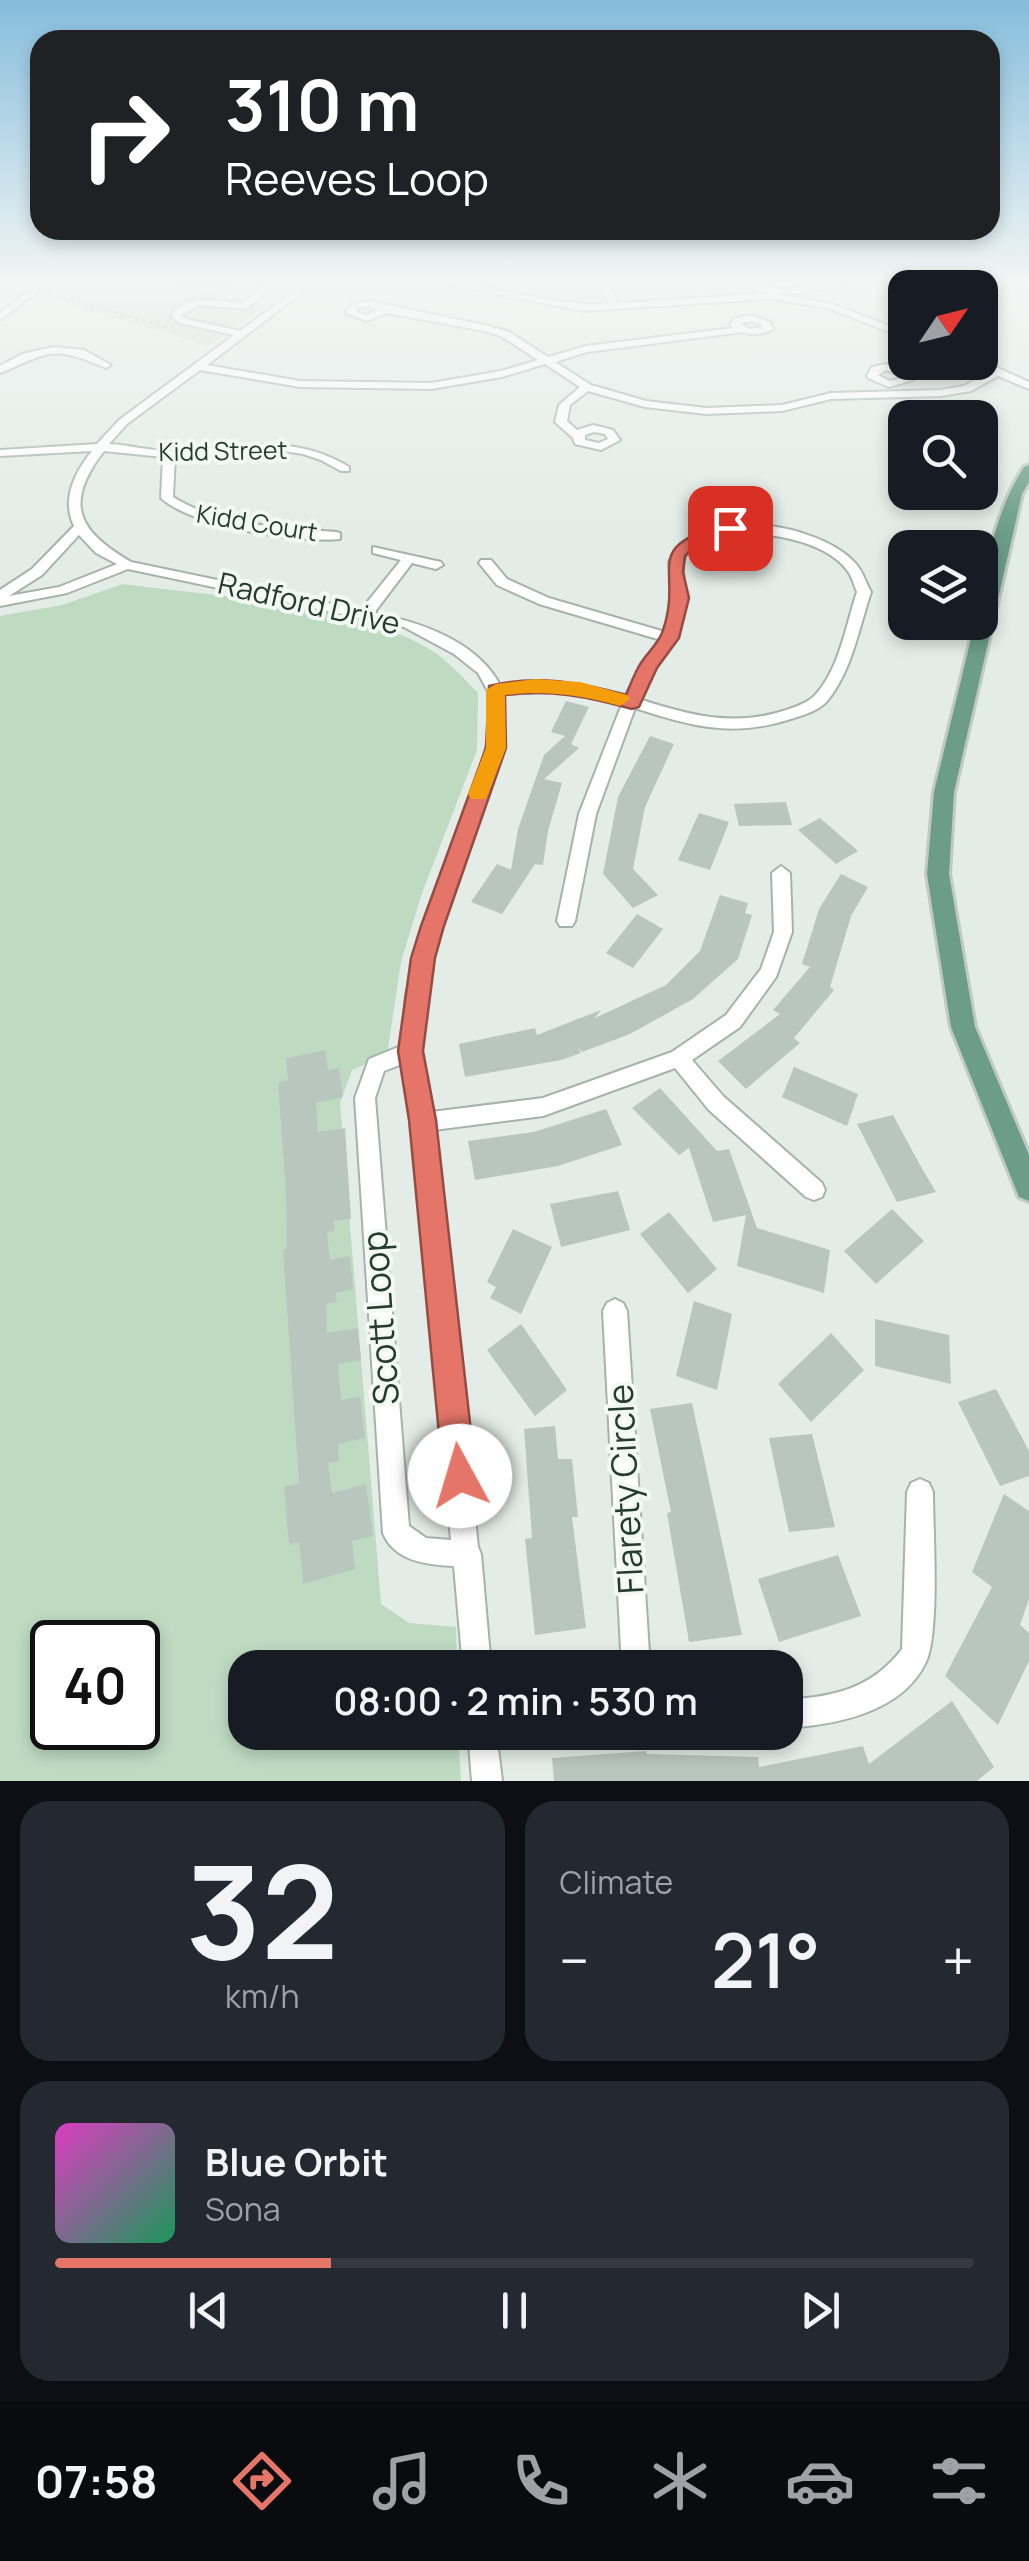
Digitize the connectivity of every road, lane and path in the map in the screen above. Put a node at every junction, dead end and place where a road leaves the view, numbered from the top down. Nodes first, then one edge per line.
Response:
1 (197, 366) joint
2 (526, 366) edge
3 (552, 366) edge
4 (998, 373) edge
5 (982, 380) edge
6 (1029, 386) edge
7 (587, 387) junction
8 (578, 436) dead end
9 (96, 448) junction
10 (0, 453) edge
11 (169, 455) junction
12 (345, 469) dead end
13 (1029, 470) edge
14 (78, 529) junction
15 (336, 536) dead end
16 (378, 550) dead end
17 (409, 558) junction
18 (486, 563) dead end
19 (127, 565) junction
20 (436, 565) dead end
21 (0, 599) edge
22 (366, 613) junction
23 (670, 638) junction
24 (496, 690) junction
25 (632, 703) junction
26 (781, 873) dead end
27 (566, 922) dead end
28 (410, 1051) junction
29 (679, 1058) junction
30 (423, 1122) junction
31 (1029, 1188) edge
32 (814, 1190) dead end
33 (615, 1311) dead end
34 (920, 1492) dead end
35 (468, 1554) junction
36 (476, 1650) edge
37 (635, 1650) edge
38 (803, 1713) edge
39 (490, 1750) edge
40 (487, 1781) edge

1 - 2 street
1 - 9 street
3 - 7 street
4 - 6 street
5 - 7 street
7 - 8 street
9 - 10 street, Kidd Street
9 - 11 street, Kidd Street
9 - 14 street
11 - 12 street, Kidd Street
11 - 15 street, Kidd Court
13 - 31 main road
14 - 19 street, Radford Drive
14 - 21 street
16 - 17 street
17 - 20 street
17 - 22 street
18 - 23 street
19 - 21 street
19 - 22 street, Radford Drive
22 - 24 street, Radford Drive
23 - 25 street
23 - 25 street
24 - 25 street
24 - 28 street
25 - 27 street
26 - 29 street
28 - 30 street
28 - 35 street, Scott Loop
29 - 30 street
29 - 32 street
30 - 35 street
33 - 37 street, Flarety Circle
34 - 38 street
35 - 36 street
39 - 40 street

